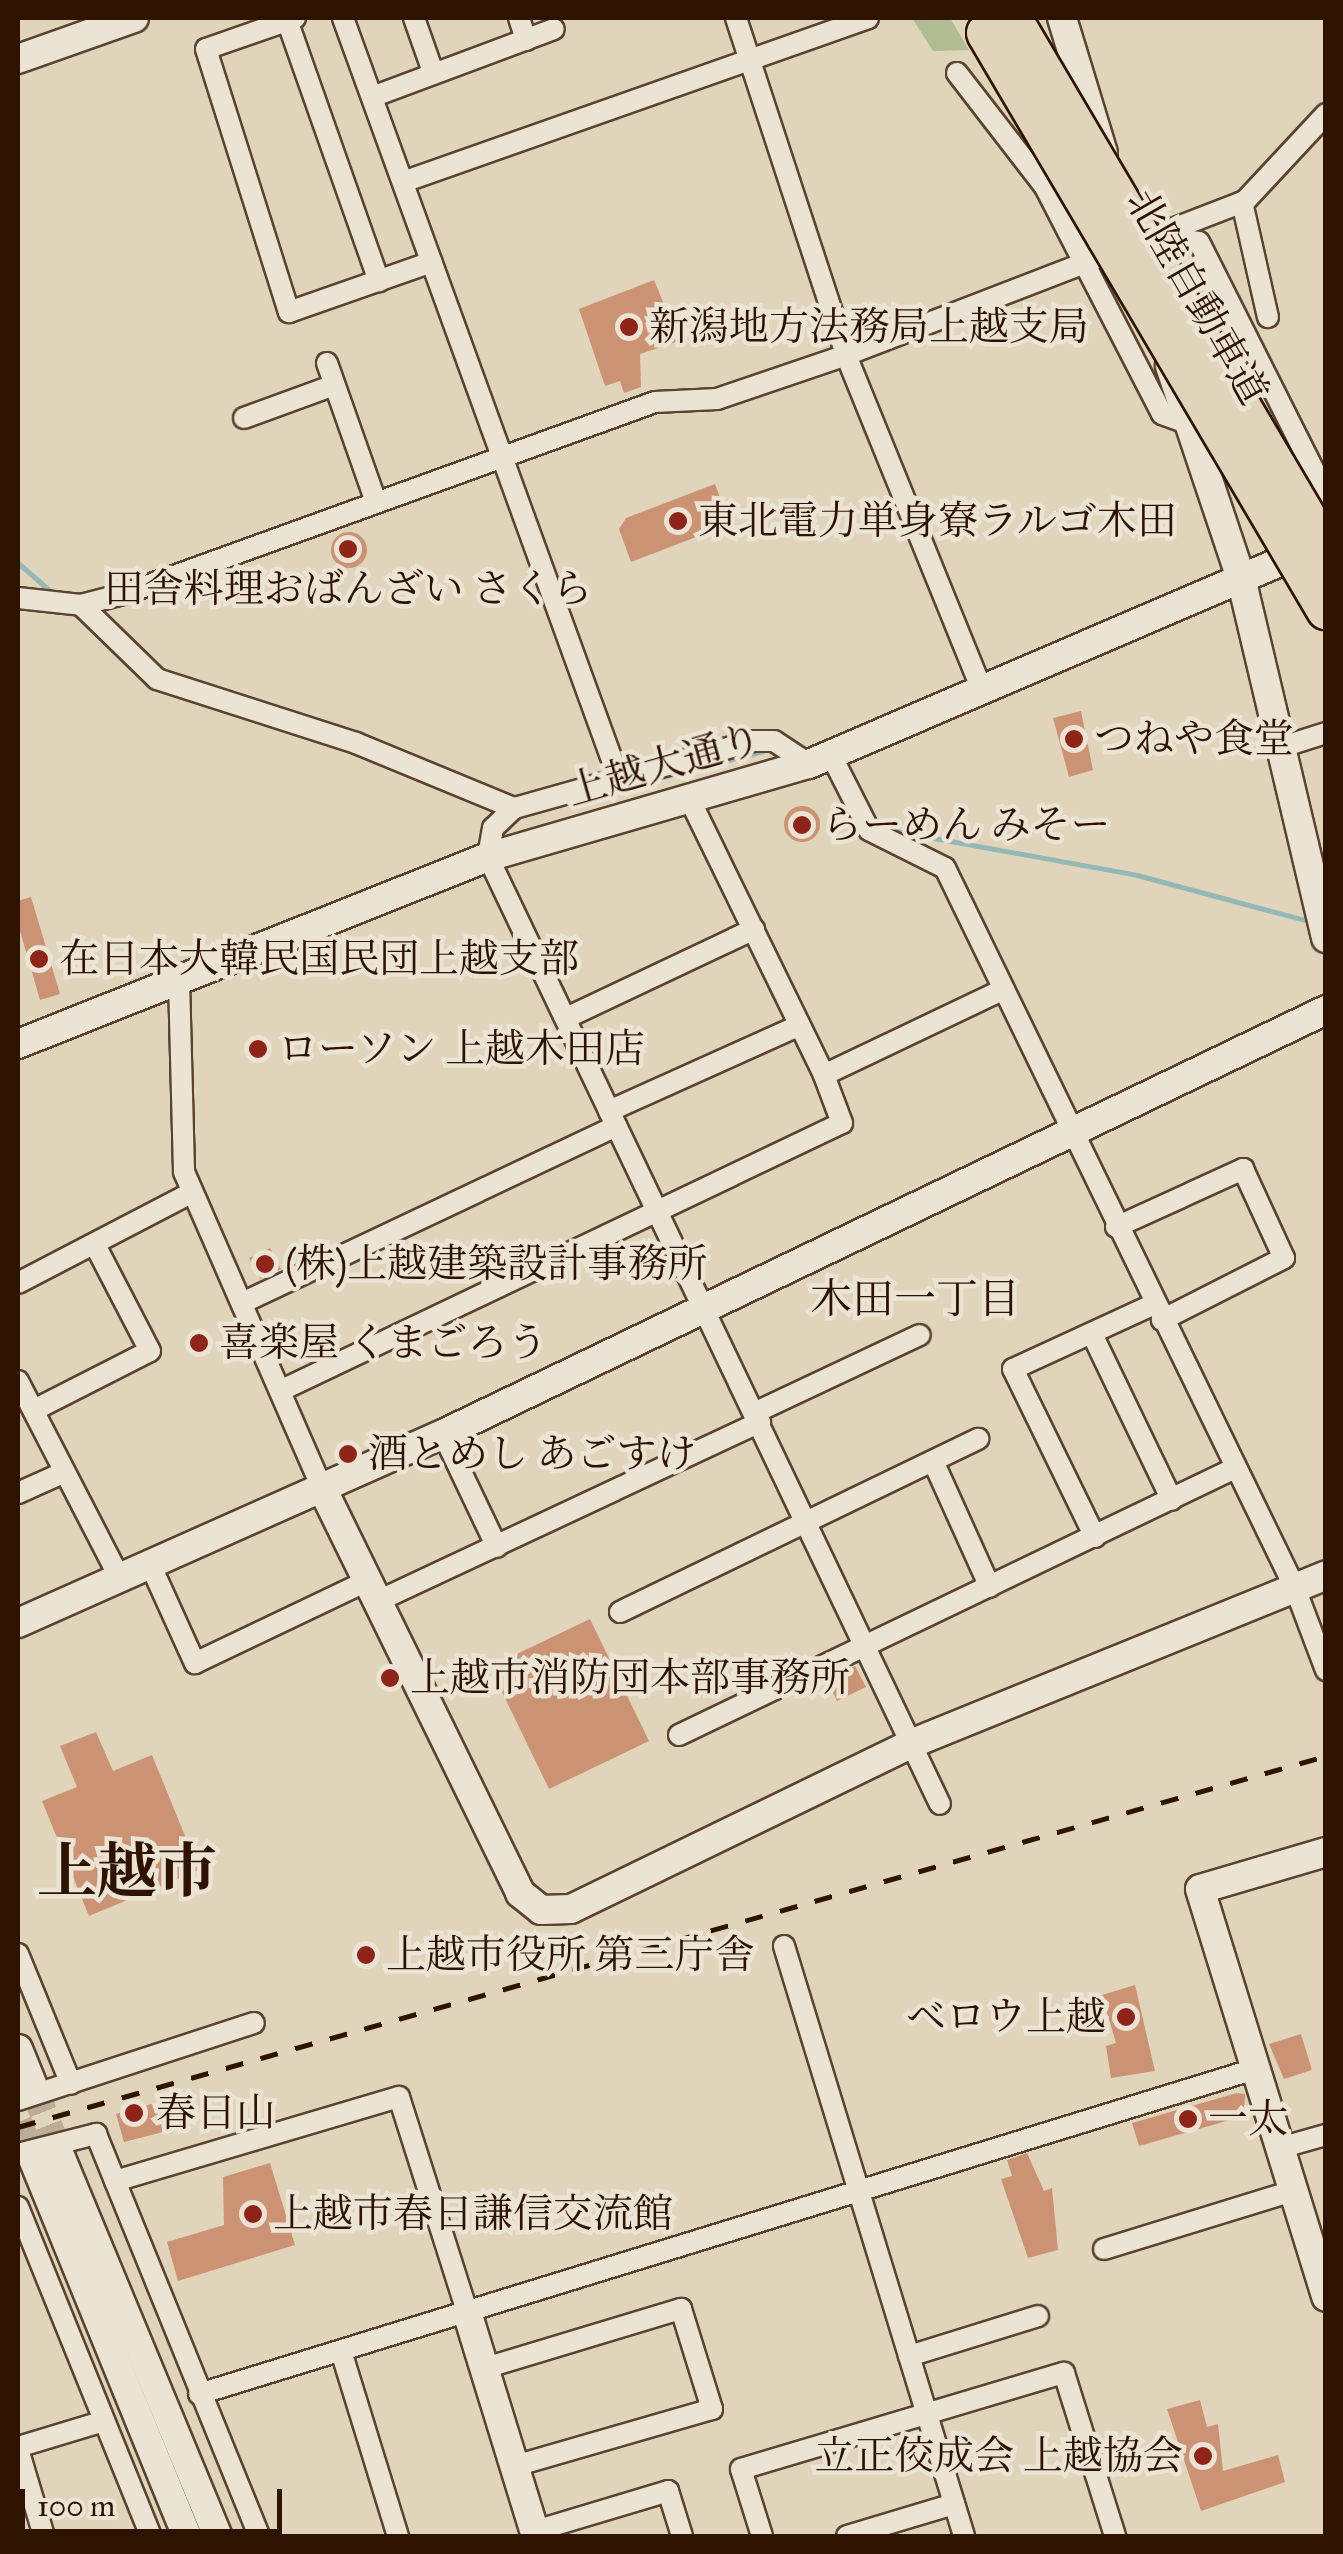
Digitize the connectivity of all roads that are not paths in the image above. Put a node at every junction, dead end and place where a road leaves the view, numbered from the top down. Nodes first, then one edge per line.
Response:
1 (134, 18) edge
2 (344, 18) edge
3 (414, 18) edge
4 (518, 18) edge
5 (736, 18) edge
6 (868, 18) edge
7 (1062, 18) edge
8 (291, 19) edge
9 (999, 26) edge
10 (554, 29) dead end
11 (526, 40) junction
12 (750, 58) junction
13 (18, 59) edge
14 (433, 72) junction
15 (957, 73) dead end
16 (372, 97) junction
17 (1326, 114) edge
18 (404, 182) junction
19 (1242, 202) junction
20 (1159, 236) junction
21 (1131, 247) junction
22 (432, 262) junction
23 (1086, 265) junction
24 (379, 281) junction
25 (1268, 317) dead end
26 (846, 354) junction
27 (327, 364) dead end
28 (334, 385) junction
29 (244, 418) dead end
30 (1188, 424) junction
31 (502, 454) junction
32 (1326, 494) edge
33 (376, 502) junction
34 (1326, 546) edge
35 (1241, 578) junction
36 (18, 598) edge
37 (81, 605) junction
38 (1326, 610) edge
39 (982, 690) junction
40 (1326, 733) edge
41 (1282, 747) junction
42 (820, 758) junction
43 (619, 779) junction
44 (689, 798) junction
45 (514, 808) junction
46 (488, 857) junction
47 (754, 929) junction
48 (1326, 938) edge
49 (178, 980) junction
50 (1004, 989) junction
51 (1326, 1010) edge
52 (566, 1018) junction
53 (800, 1025) junction
54 (18, 1044) edge
55 (824, 1075) junction
56 (612, 1118) junction
57 (1074, 1131) junction
58 (191, 1194) junction
59 (658, 1210) junction
60 (1116, 1227) junction
61 (95, 1245) junction
62 (18, 1283) edge
63 (242, 1303) junction
64 (705, 1310) junction
65 (1157, 1313) junction
66 (1092, 1334) junction
67 (920, 1336) dead end
68 (18, 1381) edge
69 (284, 1389) junction
70 (34, 1410) junction
71 (757, 1417) junction
72 (443, 1434) junction
73 (978, 1439) dead end
74 (933, 1461) junction
75 (1235, 1468) junction
76 (65, 1472) junction
77 (323, 1490) junction
78 (18, 1493) edge
79 (1172, 1500) junction
80 (806, 1520) junction
81 (1095, 1537) junction
82 (497, 1547) junction
83 (150, 1564) junction
84 (1326, 1575) edge
85 (119, 1577) junction
86 (990, 1587) junction
87 (1295, 1588) junction
88 (372, 1591) junction
89 (620, 1612) dead end
90 (18, 1622) edge
91 (868, 1646) junction
92 (1326, 1670) edge
93 (679, 1735) dead end
94 (913, 1743) junction
95 (940, 1804) dead end
96 (1326, 1852) edge
97 (784, 1946) dead end
98 (18, 1954) edge
99 (254, 2023) dead end
100 (18, 2049) edge
101 (1255, 2069) junction
102 (71, 2084) junction
103 (25, 2093) edge
104 (1326, 2135) edge
105 (1280, 2148) junction
106 (36, 2155) edge
107 (115, 2181) junction
108 (1292, 2191) junction
109 (858, 2192) junction
110 (18, 2207) edge
111 (1104, 2249) dead end
112 (1326, 2297) edge
113 (467, 2312) junction
114 (1038, 2316) dead end
115 (341, 2351) junction
116 (909, 2356) junction
117 (485, 2368) junction
118 (199, 2394) junction
119 (926, 2413) junction
120 (104, 2421) junction
121 (18, 2448) edge
122 (514, 2466) junction
123 (954, 2504) junction
124 (535, 2534) edge
125 (44, 2536) edge
126 (151, 2536) edge
127 (188, 2536) edge
128 (218, 2536) edge
129 (259, 2536) edge
130 (398, 2536) edge
131 (682, 2536) edge
132 (762, 2536) edge
133 (847, 2536) edge
134 (964, 2536) edge
135 (1115, 2536) edge

1 - 13 street
2 - 16 street
3 - 14 street
4 - 11 street
5 - 12 street
6 - 12 street
7 - 21 street
8 - 24 street
8 - 24 street
9 - 34 highway, 北陸自動車道, bridge
9 - 38 highway, 北陸自動車道, bridge
10 - 11 street
11 - 14 street
12 - 18 street
12 - 26 street
14 - 16 street
15 - 23 street
16 - 18 street
17 - 19 street
18 - 22 street
19 - 20 street
19 - 25 street
20 - 21 street
20 - 32 street
21 - 23 street
21 - 30 street
22 - 24 street
22 - 31 street
23 - 26 street
23 - 30 street
26 - 31 street
26 - 39 street
27 - 28 street
28 - 29 street
28 - 33 street
30 - 35 street
31 - 33 street
31 - 43 street
33 - 37 street
34 - 35 street, 上越大通り
35 - 39 street, 上越大通り
35 - 41 street
36 - 37 street
37 - 45 street
39 - 42 street, 上越大通り
40 - 41 street
41 - 48 street
42 - 43 street
42 - 44 street, 上越大通り
42 - 50 street
43 - 45 street
44 - 46 street, 上越大通り
44 - 47 street
45 - 46 street
46 - 49 street, 上越大通り
46 - 52 street
47 - 52 street
47 - 53 street
49 - 54 street, 上越大通り
49 - 58 street
50 - 55 street
50 - 57 street
51 - 57 street
52 - 56 street
53 - 55 street
53 - 56 street
55 - 59 street
56 - 59 street
56 - 63 street
57 - 60 street
57 - 64 street
58 - 61 street
58 - 63 street
59 - 64 street
59 - 69 street
60 - 65 street
60 - 65 street
61 - 62 street
61 - 70 street
63 - 69 street
64 - 71 street
64 - 72 street
65 - 66 street
65 - 75 street
66 - 79 street
66 - 81 street
67 - 71 street
68 - 70 street
69 - 77 street
70 - 76 street
71 - 80 street
71 - 82 street
72 - 77 street
72 - 82 street
73 - 74 street
74 - 80 street
74 - 86 street
75 - 79 street
75 - 87 street
76 - 78 street
76 - 85 street
77 - 83 street
77 - 88 street
79 - 81 street
80 - 89 street
80 - 91 street
81 - 86 street
82 - 88 street
83 - 85 street
83 - 88 street
84 - 87 street
85 - 90 street
86 - 91 street
87 - 92 street
87 - 94 street
88 - 94 street
91 - 93 street
91 - 94 street
94 - 95 street
96 - 101 street
97 - 109 street
98 - 102 street
99 - 102 street
100 - 103 street
101 - 105 street
101 - 109 street
102 - 103 street
104 - 105 street
105 - 108 street
106 - 107 street
106 - 127 street
106 - 128 street
107 - 113 street
107 - 118 street
108 - 111 street
108 - 112 street
109 - 113 street
109 - 116 street
110 - 120 street
113 - 115 street
113 - 117 street
114 - 116 street
115 - 118 street
115 - 130 street
116 - 119 street
117 - 122 street
117 - 122 street
118 - 129 street
119 - 123 street
119 - 132 street
119 - 135 street
120 - 121 street
120 - 126 street
121 - 125 street
122 - 124 street
123 - 133 street
123 - 134 street
124 - 131 street

